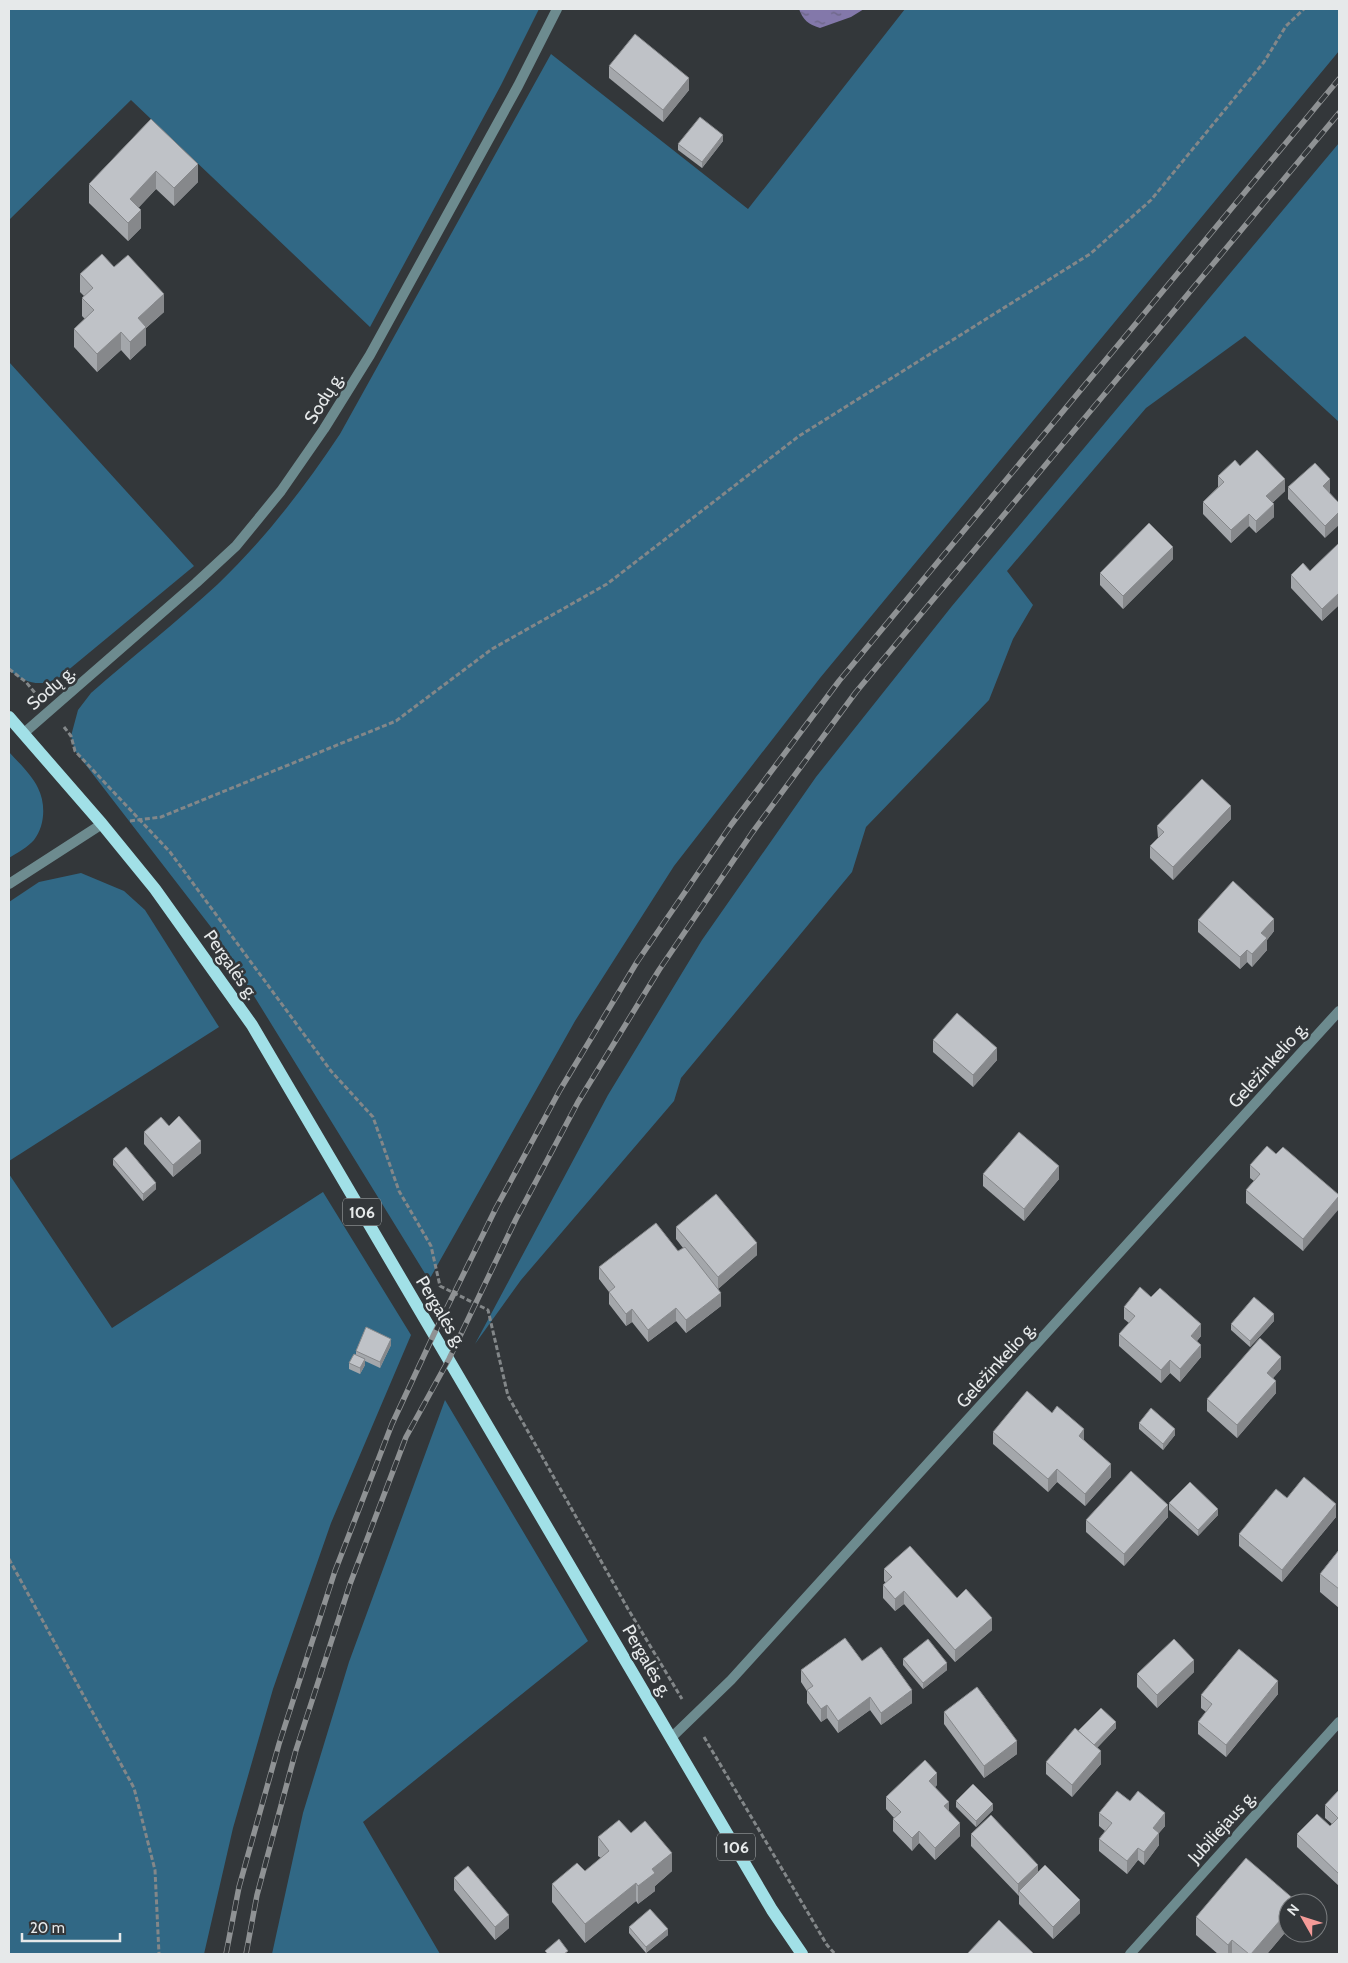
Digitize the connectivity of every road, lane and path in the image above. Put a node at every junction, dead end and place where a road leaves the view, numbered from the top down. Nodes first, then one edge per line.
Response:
1 (557, 9) edge
2 (1304, 9) edge
3 (9, 669) edge
4 (50, 711) junction
5 (9, 716) edge
6 (24, 734) junction
7 (140, 820) junction
8 (102, 824) junction
9 (9, 884) edge
10 (1339, 1011) edge
11 (9, 1560) edge
12 (693, 1717) junction
13 (1339, 1722) edge
14 (672, 1737) junction
15 (159, 1954) edge
16 (802, 1954) edge
17 (835, 1954) edge
18 (1130, 1954) edge

1 - 4 street, Sodų g.
2 - 7 path
3 - 4 path
4 - 6 street, Sodų g.
4 - 7 path
5 - 6 main road, Pergalės g. / 106
6 - 8 main road, Pergalės g. / 106
7 - 8 path
7 - 12 path
8 - 9 street
8 - 14 main road, Pergalės g. / 106
10 - 12 street, Geležinkelio g.
11 - 15 path
12 - 14 street, Geležinkelio g.
12 - 17 path
13 - 18 street, Jubiliejaus g.
14 - 16 main road, Pergalės g. / 106

